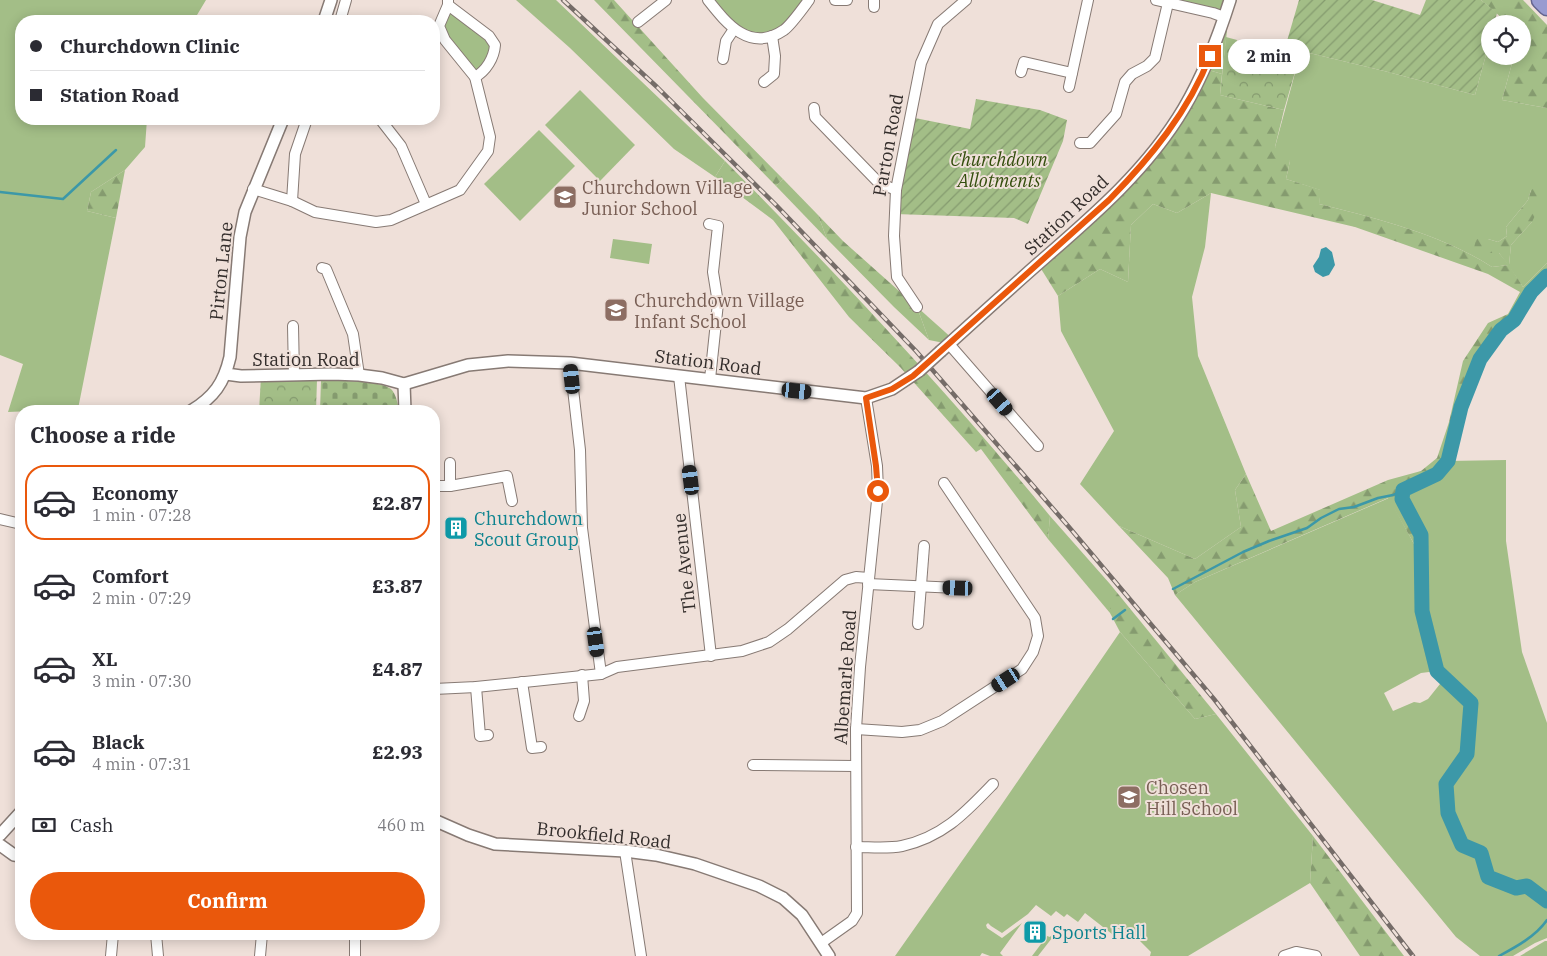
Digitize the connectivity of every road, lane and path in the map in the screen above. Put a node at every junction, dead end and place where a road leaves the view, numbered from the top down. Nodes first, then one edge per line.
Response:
1 (331, 0) edge
2 (346, 0) edge
3 (666, 0) edge
4 (708, 0) edge
5 (809, 0) edge
6 (835, 0) edge
7 (847, 0) edge
8 (966, 0) edge
9 (1088, 0) edge
10 (1156, 0) edge
11 (1230, 0) edge
12 (1540, 0) edge
13 (448, 2) edge
14 (1168, 3) junction
15 (1547, 7) edge
16 (326, 15) edge
17 (342, 15) edge
18 (1224, 17) junction
19 (638, 22) dead end
20 (734, 29) junction
21 (772, 36) junction
22 (724, 59) dead end
23 (1022, 72) dead end
24 (1072, 73) junction
25 (475, 77) junction
26 (764, 82) dead end
27 (1069, 86) dead end
28 (814, 108) dead end
29 (1116, 114) junction
30 (1126, 120) dead end
31 (280, 125) edge
32 (305, 125) edge
33 (385, 125) edge
34 (1090, 144) dead end
35 (253, 189) junction
36 (896, 190) junction
37 (292, 201) junction
38 (426, 204) junction
39 (708, 224) dead end
40 (327, 267) dead end
41 (916, 307) dead end
42 (290, 332) dead end
43 (945, 348) junction
44 (570, 363) junction
45 (226, 374) junction
46 (294, 375) junction
47 (359, 375) junction
48 (678, 376) junction
49 (710, 379) junction
50 (404, 384) junction
51 (866, 398) junction
52 (202, 405) edge
53 (405, 405) edge
54 (1038, 446) dead end
55 (450, 463) dead end
56 (944, 483) dead end
57 (440, 486) edge
58 (450, 486) junction
59 (512, 501) dead end
60 (0, 519) edge
61 (15, 523) edge
62 (924, 546) dead end
63 (868, 581) junction
64 (922, 587) junction
65 (958, 588) dead end
66 (918, 624) dead end
67 (711, 656) junction
68 (601, 674) junction
69 (582, 675) junction
70 (522, 682) junction
71 (476, 687) junction
72 (440, 689) edge
73 (579, 716) dead end
74 (856, 729) junction
75 (480, 736) dead end
76 (532, 748) dead end
77 (753, 765) dead end
78 (855, 766) junction
79 (993, 784) dead end
80 (15, 819) edge
81 (440, 823) edge
82 (0, 835) edge
83 (0, 845) edge
84 (856, 847) junction
85 (626, 851) junction
86 (15, 855) edge
87 (113, 940) edge
88 (157, 940) edge
89 (261, 940) edge
90 (355, 940) edge
91 (821, 943) junction
92 (112, 956) edge
93 (158, 956) edge
94 (260, 956) edge
95 (355, 956) edge
96 (641, 956) edge
97 (829, 956) edge
98 (1284, 956) edge
99 (1316, 956) edge

1 - 16 street
2 - 17 street
3 - 19 street
4 - 20 street
5 - 21 street
6 - 7 street
8 - 36 street, Parton Road
9 - 24 street
10 - 14 street
11 - 18 street
12 - 15 highway
13 - 25 street
13 - 25 street
14 - 18 street
14 - 29 street
18 - 43 street, Station Road
20 - 21 street
20 - 22 street
21 - 26 street
23 - 24 street
24 - 27 street
25 - 38 street
28 - 36 street
29 - 30 street
29 - 34 street
31 - 35 street, Pirton Lane
32 - 37 street
33 - 38 street
35 - 37 street
35 - 45 street, Pirton Lane
36 - 41 street, Parton Road
37 - 38 street
39 - 49 street
40 - 47 street
42 - 46 street
43 - 51 street, Station Road, bridge
43 - 54 street
44 - 48 street, Station Road
44 - 50 street, Station Road
44 - 68 street
45 - 46 street, Station Road
45 - 52 street
46 - 47 street, Station Road
47 - 50 street, Station Road
48 - 49 street, Station Road
48 - 67 street, The Avenue
49 - 51 street, Station Road
50 - 53 street
51 - 63 street, Albemarle Road
55 - 58 street
56 - 74 street
57 - 58 street
58 - 59 street
60 - 61 street
62 - 64 street
63 - 64 street
63 - 67 street
63 - 74 street, Albemarle Road
64 - 65 street
64 - 66 street
67 - 68 street
68 - 69 street
69 - 70 street
69 - 73 street
70 - 71 street
70 - 76 street
71 - 72 street
71 - 75 street
74 - 78 street, Albemarle Road
77 - 78 street
78 - 84 street, Albemarle Road
79 - 84 street
80 - 82 street
81 - 85 street, Brookfield Road
83 - 86 street
84 - 91 street, Albemarle Road
85 - 91 street, Brookfield Road
85 - 96 street
87 - 92 street
88 - 93 street
89 - 94 street
90 - 95 street
91 - 97 street, Brookfield Road
98 - 99 street

